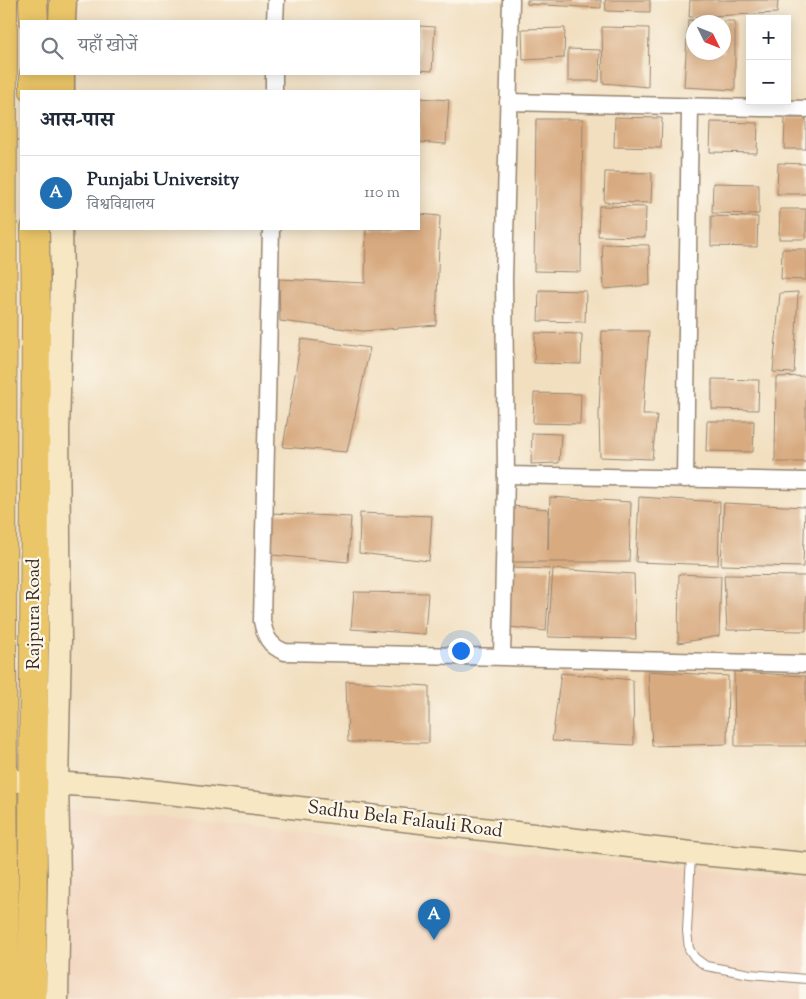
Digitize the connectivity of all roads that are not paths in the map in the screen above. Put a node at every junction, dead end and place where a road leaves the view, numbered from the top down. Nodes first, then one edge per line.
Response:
1 (3, 0) edge
2 (33, 0) edge
3 (63, 0) edge
4 (276, 0) edge
5 (511, 0) edge
6 (34, 20) edge
7 (62, 20) edge
8 (275, 20) edge
9 (34, 75) edge
10 (61, 75) edge
11 (274, 75) edge
12 (34, 90) edge
13 (61, 90) edge
14 (274, 90) edge
15 (508, 102) junction
16 (690, 106) junction
17 (806, 109) edge
18 (35, 230) edge
19 (61, 230) edge
20 (271, 230) edge
21 (506, 476) junction
22 (685, 479) junction
23 (806, 482) edge
24 (502, 656) junction
25 (806, 664) edge
26 (3, 780) junction
27 (45, 782) junction
28 (691, 853) junction
29 (806, 864) edge
30 (806, 979) edge
31 (4, 999) edge
32 (32, 999) edge
33 (57, 999) edge

1 - 26 highway
2 - 6 highway
3 - 7 main road
4 - 8 street
5 - 15 street
9 - 12 highway
10 - 13 main road
11 - 14 street
15 - 16 street
15 - 21 street
16 - 17 street
16 - 22 street
18 - 27 highway, Rajpura Road
19 - 27 street
20 - 24 street
21 - 22 street
21 - 24 street
22 - 23 street
24 - 25 street
26 - 27 street, Sadhu Bela Falauli Road
26 - 31 highway
27 - 28 street, Sadhu Bela Falauli Road
27 - 32 highway, Rajpura Road
27 - 33 street
28 - 29 street, Sadhu Bela Falauli Road
28 - 30 lane

